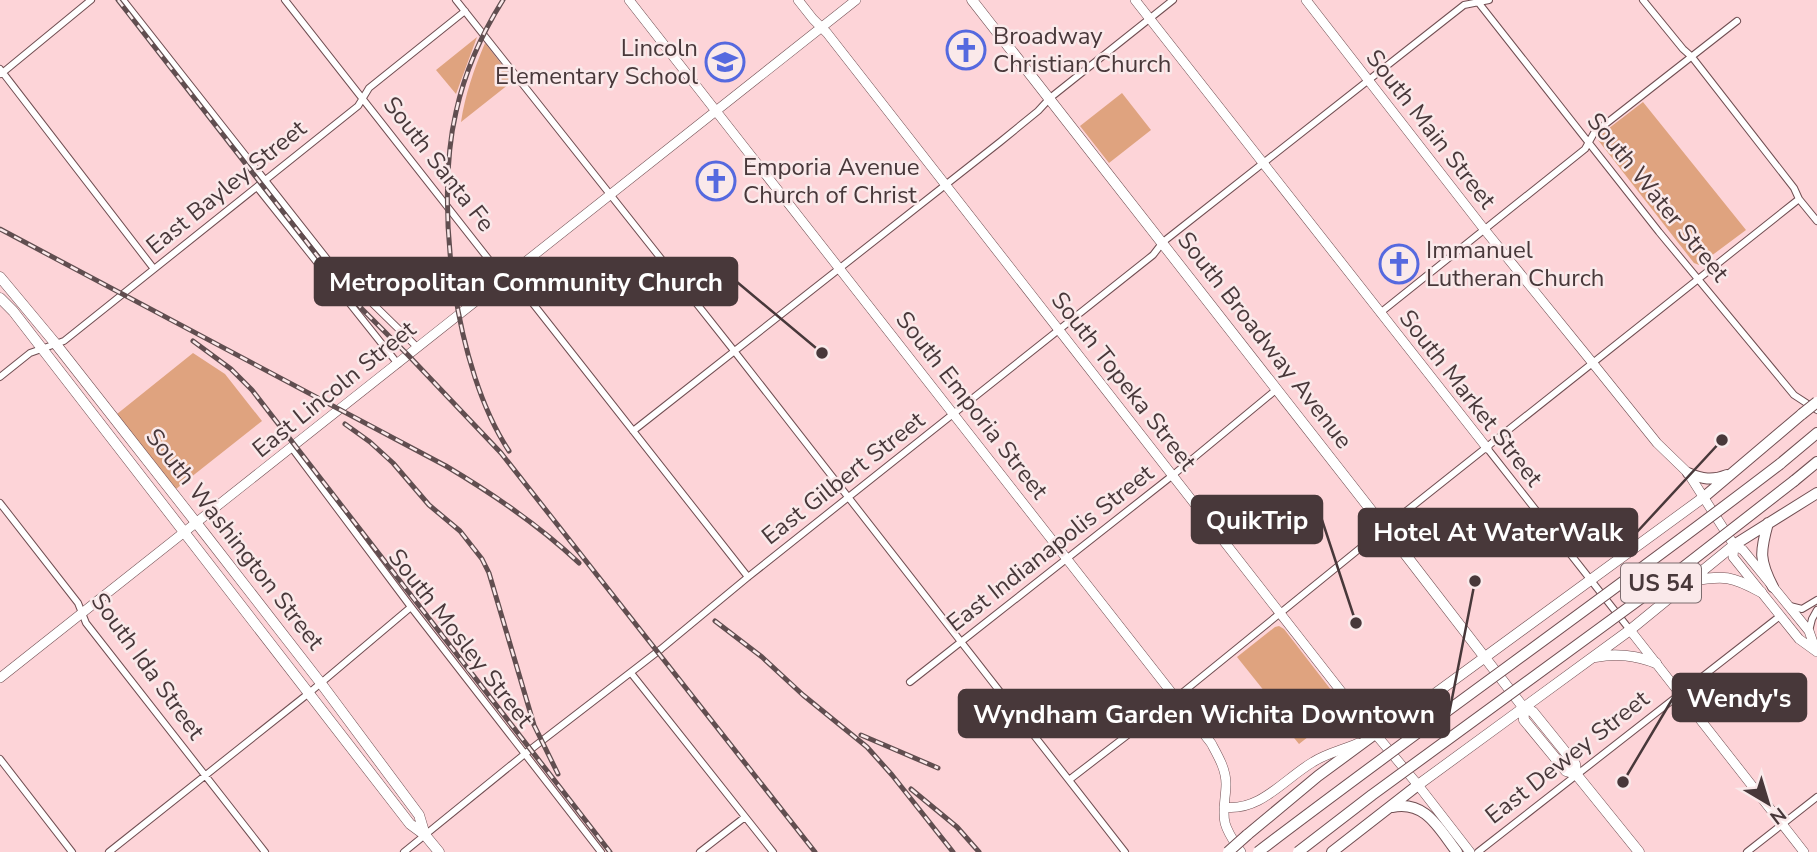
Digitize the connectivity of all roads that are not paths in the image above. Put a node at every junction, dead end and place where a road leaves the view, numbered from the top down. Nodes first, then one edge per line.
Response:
1 (92, 0) edge
2 (123, 0) edge
3 (285, 0) edge
4 (456, 0) edge
5 (629, 0) edge
6 (799, 0) edge
7 (856, 0) edge
8 (972, 0) edge
9 (1135, 0) edge
10 (1173, 0) edge
11 (1306, 0) edge
12 (1489, 0) edge
13 (1643, 0) edge
14 (1477, 1) edge
15 (465, 11) junction
16 (1149, 19) junction
17 (1737, 21) dead end
18 (822, 28) junction
19 (1692, 57) junction
20 (1, 72) edge
21 (1369, 80) junction
22 (363, 98) junction
23 (1049, 98) junction
24 (717, 111) junction
25 (1588, 142) junction
26 (1263, 164) junction
27 (265, 181) junction
28 (946, 185) junction
29 (257, 187) junction
30 (611, 194) junction
31 (1799, 199) junction
32 (1817, 221) edge
33 (1484, 229) junction
34 (1163, 242) junction
35 (841, 268) junction
36 (154, 269) junction
37 (508, 276) junction
38 (1, 277) edge
39 (1698, 278) junction
40 (0, 298) edge
41 (1380, 313) junction
42 (1060, 330) junction
43 (55, 343) junction
44 (417, 347) junction
45 (41, 349) junction
46 (735, 352) junction
47 (398, 364) junction
48 (1593, 364) junction
49 (0, 377) edge
50 (1277, 389) junction
51 (1817, 402) edge
52 (1817, 410) edge
53 (955, 414) junction
54 (633, 432) junction
55 (1817, 433) edge
56 (292, 448) junction
57 (1487, 448) junction
58 (1817, 462) edge
59 (1736, 470) junction
60 (1688, 473) junction
61 (1173, 475) junction
62 (1817, 493) edge
63 (1704, 497) junction
64 (849, 498) junction
65 (0, 503) edge
66 (196, 523) junction
67 (1768, 523) junction
68 (1385, 528) junction
69 (184, 532) junction
70 (1734, 545) junction
71 (1068, 558) junction
72 (748, 577) junction
73 (1591, 579) junction
74 (1687, 582) junction
75 (1773, 587) junction
76 (1761, 592) junction
77 (1817, 600) edge
78 (1788, 606) junction
79 (411, 607) junction
80 (1817, 610) edge
81 (82, 613) junction
82 (1280, 614) junction
83 (1780, 615) junction
84 (1630, 630) junction
85 (1809, 631) junction
86 (962, 641) junction
87 (1816, 651) edge
88 (1486, 657) junction
89 (1591, 658) junction
90 (1656, 663) junction
91 (631, 673) junction
92 (0, 678) edge
93 (320, 682) junction
94 (910, 682) dead end
95 (309, 693) junction
96 (1679, 694) junction
97 (1177, 697) junction
98 (1523, 707) junction
99 (1375, 734) junction
100 (526, 753) junction
101 (0, 759) edge
102 (1576, 774) junction
103 (205, 775) junction
104 (1069, 780) junction
105 (1418, 785) junction
106 (1817, 797) edge
107 (1224, 807) junction
108 (1390, 807) junction
109 (745, 817) junction
110 (1782, 824) junction
111 (425, 835) junction
112 (72, 852) edge
113 (109, 852) edge
114 (265, 852) edge
115 (404, 852) edge
116 (439, 852) edge
117 (601, 852) edge
118 (700, 852) edge
119 (773, 852) edge
120 (1125, 852) edge
121 (1228, 852) edge
122 (1241, 852) edge
123 (1258, 852) edge
124 (1298, 852) edge
125 (1332, 852) edge
126 (1457, 852) edge
127 (1470, 852) edge
128 (1478, 852) edge
129 (1639, 852) edge
130 (1746, 852) edge
131 (1804, 852) edge

1 - 20 street
2 - 27 street
3 - 22 street, South Santa Fe
4 - 15 street
5 - 24 street, South Emporia Street
6 - 18 street, South Topeka Street
7 - 18 street, East Lincoln Street
8 - 23 main road, South Broadway Avenue
9 - 16 street, South Market Street
10 - 16 street
11 - 21 street, South Main Street
12 - 14 street, East Gilbert Street
13 - 19 street
14 - 21 street, East Gilbert Street
14 - 25 street, South Water Street
15 - 22 street, East Bayley Street
15 - 30 street
16 - 23 street
16 - 26 street, South Market Street
17 - 19 street
18 - 24 street, East Lincoln Street
18 - 28 street, South Topeka Street
19 - 25 street
19 - 31 street
20 - 36 street
21 - 26 street, East Gilbert Street
21 - 33 street, South Main Street
22 - 27 street, East Bayley Street
22 - 37 street, South Santa Fe
23 - 28 street
23 - 34 main road, South Broadway Avenue
24 - 30 street, East Lincoln Street
24 - 35 street, South Emporia Street
25 - 33 street
25 - 39 street, South Water Street
26 - 34 street, East Gilbert Street
26 - 41 street, South Market Street
27 - 29 street, East Bayley Street
27 - 44 street
28 - 35 street
28 - 42 street, South Topeka Street
29 - 36 street, East Bayley Street
29 - 47 street
30 - 37 street, East Lincoln Street
30 - 46 street
31 - 32 street
31 - 39 street
33 - 41 street
33 - 48 street, South Main Street
34 - 42 street, East Gilbert Street
34 - 50 main road, South Broadway Avenue
35 - 46 street
35 - 53 street, South Emporia Street
36 - 43 street, East Bayley Street
37 - 44 street, East Lincoln Street
37 - 54 street, South Santa Fe
38 - 43 main road, South Washington Street
39 - 48 street
39 - 52 street, South Water Street
40 - 45 main road, South Washington Street
41 - 57 street, South Market Street
42 - 53 street, East Gilbert Street
42 - 61 street, South Topeka Street
43 - 45 street, East Bayley Street
43 - 66 main road, South Washington Street
44 - 47 street, East Lincoln Street
45 - 49 street, East Bayley Street
45 - 69 main road, South Washington Street
46 - 54 street
46 - 64 street
47 - 56 street, East Lincoln Street
48 - 57 street
48 - 60 street, South Main Street
50 - 61 street, East Indianapolis Street
50 - 68 main road, South Broadway Avenue
51 - 59 highway, bridge
53 - 64 street, East Gilbert Street
53 - 71 street, South Emporia Street
54 - 72 street, South Santa Fe
55 - 123 highway, US 54, bridge
56 - 66 street, East Lincoln Street
56 - 79 street, South Mosley Street
57 - 68 street
57 - 73 street, South Market Street
58 - 124 highway, US 54, bridge
59 - 60 highway
59 - 63 highway
60 - 63 street, South Main Street
61 - 71 street, East Indianapolis Street
61 - 82 street, South Topeka Street
62 - 67 highway
63 - 70 street, South Main Street
63 - 73 main road
64 - 72 street, East Gilbert Street
64 - 86 street
65 - 81 street, South Ida Street
66 - 69 street, East Lincoln Street
66 - 93 main road, South Washington Street
67 - 70 highway
67 - 75 highway
68 - 82 street
68 - 88 main road, South Broadway Avenue
69 - 81 street, East Lincoln Street
69 - 95 main road, South Washington Street
70 - 74 main road
70 - 75 street, South Main Street
70 - 76 street, South Main Street
71 - 86 street, East Indianapolis Street
71 - 97 street, South Emporia Street
72 - 91 street, East Gilbert Street
73 - 84 street, South Market Street
73 - 88 main road
74 - 76 main road
74 - 84 main road
75 - 78 street, South Main Street
76 - 83 street, South Main Street
77 - 78 street
78 - 85 street, South Main Street
79 - 93 street
79 - 100 street, South Mosley Street
80 - 85 street
81 - 92 street, East Lincoln Street
81 - 103 street, South Ida Street
82 - 97 street
82 - 99 street, South Topeka Street
83 - 87 street, South Main Street
83 - 96 street, East Dewey Street
84 - 89 main road
84 - 90 street, South Market Street
85 - 87 street, South Main Street
86 - 94 street, East Indianapolis Street
86 - 104 street
88 - 98 main road, South Broadway Avenue
88 - 99 main road
89 - 90 main road
89 - 98 main road
90 - 96 street, South Market Street
91 - 100 street, East Gilbert Street
91 - 109 street
93 - 95 street
93 - 111 main road, South Washington Street
95 - 103 street
95 - 111 main road, South Washington Street
96 - 102 street, East Dewey Street
96 - 110 street, South Market Street
97 - 104 street
97 - 107 street, South Emporia Street
98 - 102 main road, South Broadway Avenue
98 - 105 main road
99 - 105 street, South Topeka Street
99 - 107 street
99 - 121 highway, bridge
100 - 111 street, East Gilbert Street
100 - 117 street, South Mosley Street
101 - 112 street
102 - 128 street, East Dewey Street
102 - 129 main road, South Broadway Avenue
103 - 113 street
103 - 114 street, South Ida Street
104 - 120 street
105 - 108 highway
105 - 127 street, South Topeka Street
106 - 110 street
107 - 122 street, South Emporia Street
108 - 125 highway
108 - 126 highway
109 - 118 street
109 - 119 street
110 - 130 street
110 - 131 street, South Market Street
111 - 115 street, East Gilbert Street
111 - 116 main road, South Washington Street

